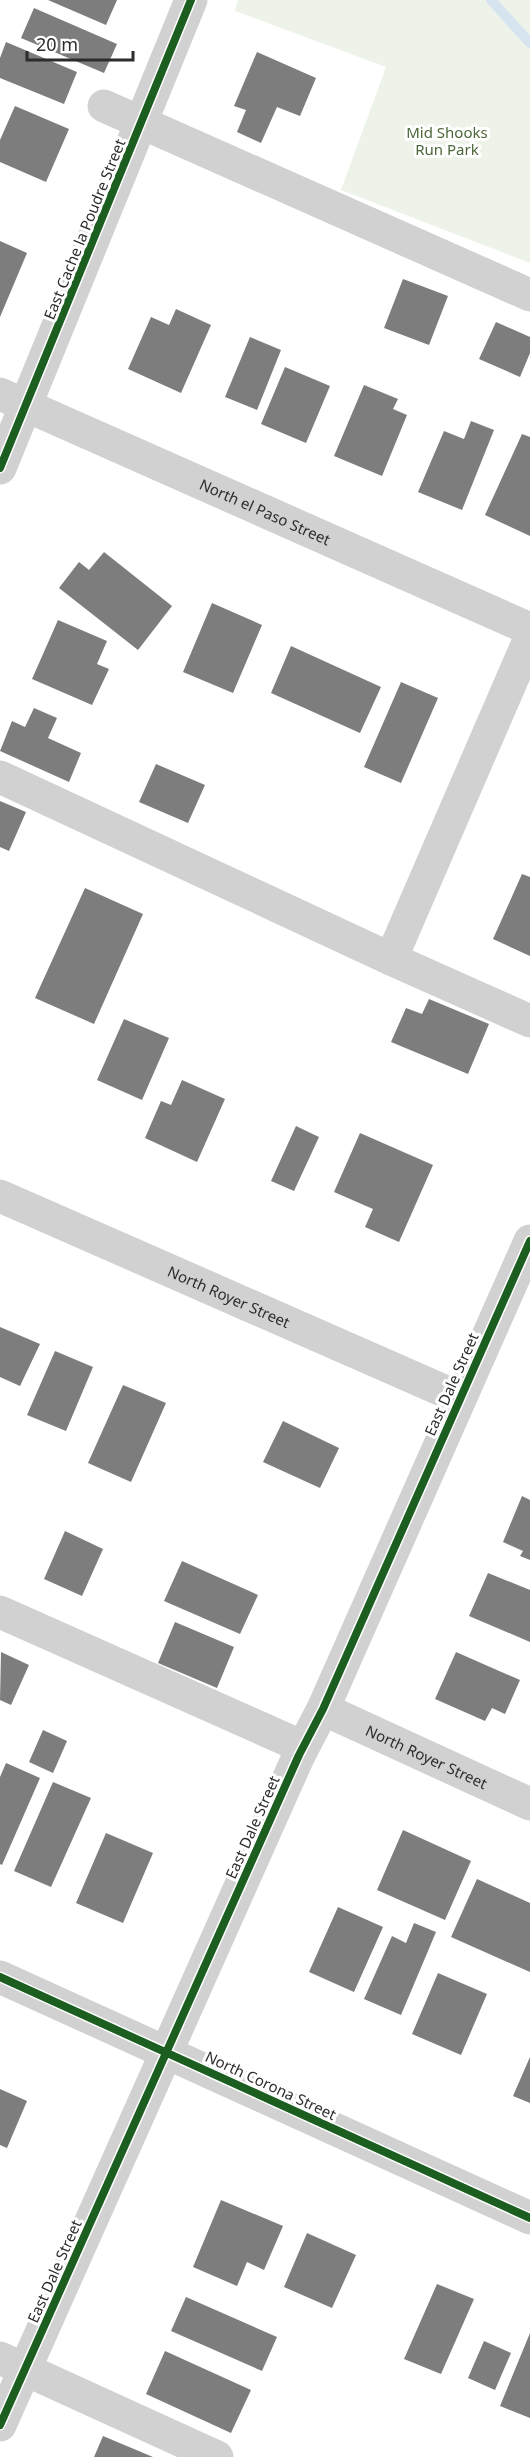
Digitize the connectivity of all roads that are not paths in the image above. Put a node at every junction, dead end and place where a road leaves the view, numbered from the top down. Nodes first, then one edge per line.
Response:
1 (191, 0) edge
2 (104, 106) dead end
3 (141, 123) junction
4 (530, 295) edge
5 (14, 400) edge
6 (0, 468) edge
7 (530, 629) edge
8 (530, 638) edge
9 (0, 777) edge
10 (391, 959) junction
11 (530, 1021) edge
12 (0, 1196) edge
13 (530, 1241) edge
14 (460, 1398) junction
15 (0, 1612) edge
16 (323, 1709) junction
17 (303, 1747) junction
18 (530, 1804) edge
19 (0, 1977) edge
20 (167, 2052) junction
21 (530, 2218) edge
22 (13, 2363) edge
23 (0, 2425) edge
24 (217, 2457) edge

1 - 3 street, East Cache la Poudre Street
2 - 3 street
3 - 4 street
3 - 5 street, East Cache la Poudre Street
5 - 6 street, East Cache la Poudre Street
5 - 7 street, North el Paso Street
8 - 10 street
9 - 10 street
10 - 11 street
12 - 14 street, North Royer Street
13 - 14 street, East Dale Street
14 - 16 street, East Dale Street
15 - 17 street
16 - 17 street, East Dale Street
16 - 18 street, North Royer Street
17 - 20 street, East Dale Street
19 - 20 street, North Corona Street
20 - 21 street, North Corona Street
20 - 22 street, East Dale Street
22 - 23 street, East Dale Street
22 - 24 street

